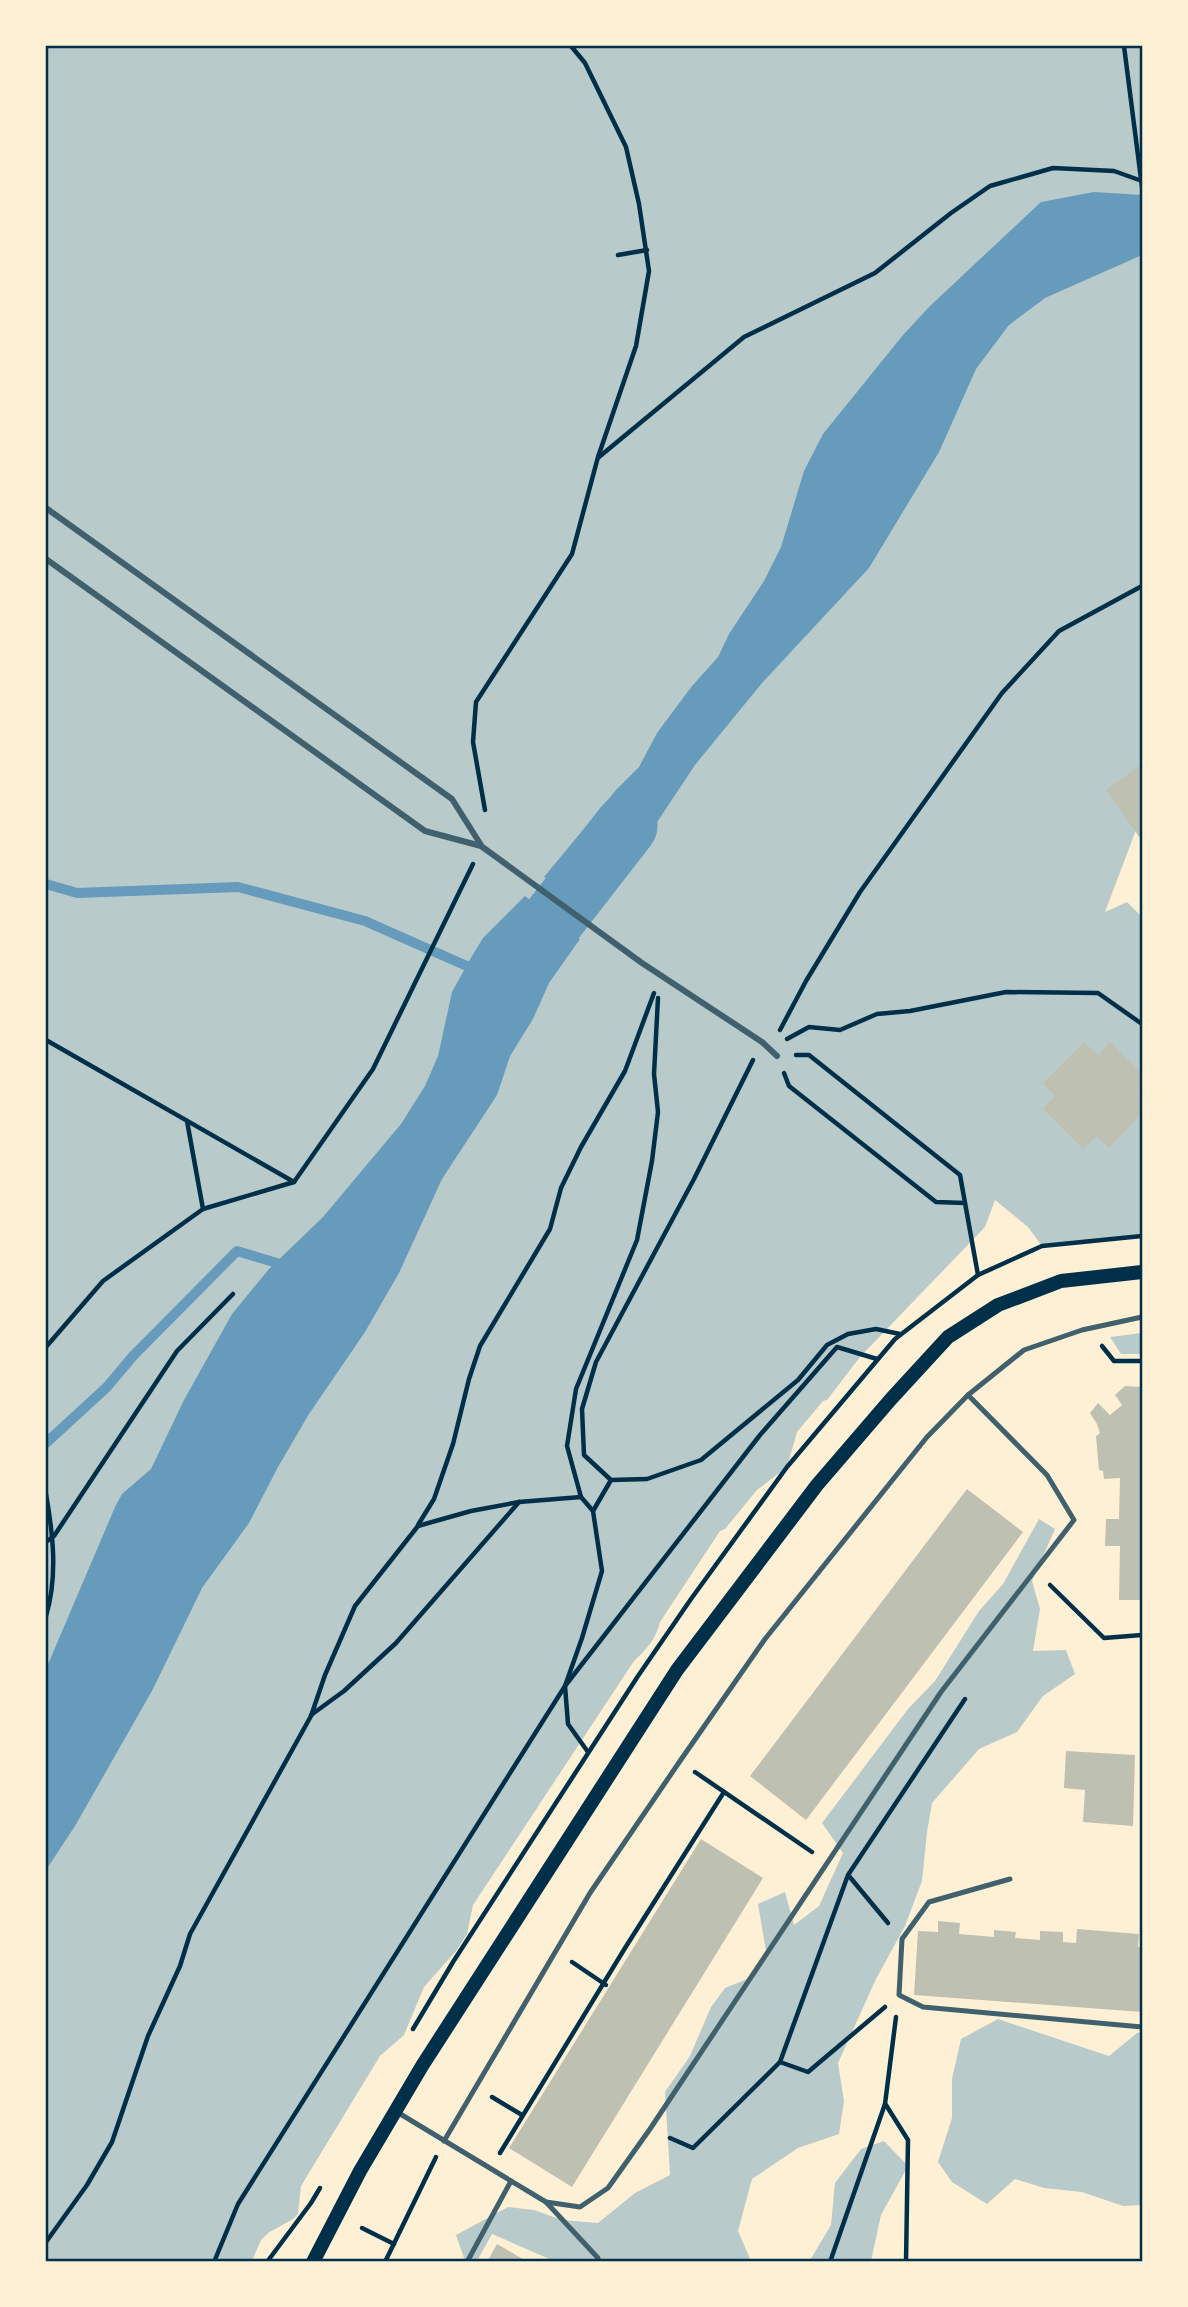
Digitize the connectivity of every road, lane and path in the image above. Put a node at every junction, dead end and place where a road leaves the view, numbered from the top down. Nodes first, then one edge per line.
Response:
1 (571, 46) edge
2 (1124, 46) edge
3 (1142, 181) edge
4 (1143, 187) edge
5 (647, 250) junction
6 (618, 255) dead end
7 (598, 457) junction
8 (46, 508) edge
9 (46, 559) edge
10 (1143, 586) edge
11 (486, 816) dead end
12 (481, 846) junction
13 (661, 976) junction
14 (1143, 1024) edge
15 (46, 1040) edge
16 (762, 1042) junction
17 (770, 1049) junction
18 (810, 1055) dead end
19 (777, 1056) joint
20 (187, 1121) junction
21 (294, 1182) junction
22 (965, 1203) junction
23 (203, 1209) junction
24 (1143, 1272) edge
25 (978, 1275) dead end
26 (233, 1294) dead end
27 (1143, 1317) edge
28 (1089, 1328) junction
29 (901, 1334) dead end
30 (46, 1347) edge
31 (877, 1359) dead end
32 (1143, 1361) edge
33 (968, 1395) junction
34 (611, 1480) junction
35 (46, 1494) edge
36 (582, 1497) junction
37 (519, 1502) junction
38 (593, 1511) junction
39 (418, 1526) junction
40 (54, 1536) junction
41 (46, 1542) edge
42 (1035, 1571) junction
43 (46, 1615) edge
44 (1143, 1635) edge
45 (565, 1686) junction
46 (969, 1694) dead end
47 (311, 1716) junction
48 (588, 1752) dead end
49 (698, 1775) dead end
50 (724, 1792) junction
51 (800, 1843) dead end
52 (848, 1875) junction
53 (1010, 1879) dead end
54 (902, 1940) junction
55 (572, 1963) dead end
56 (604, 1984) junction
57 (899, 1995) junction
58 (1143, 2026) edge
59 (780, 2062) junction
60 (494, 2098) dead end
61 (885, 2104) junction
62 (396, 2111) junction
63 (522, 2115) junction
64 (674, 2140) dead end
65 (444, 2141) junction
66 (490, 2168) junction
67 (511, 2181) junction
68 (546, 2202) junction
69 (362, 2228) dead end
70 (46, 2242) edge
71 (394, 2244) junction
72 (214, 2262) edge
73 (313, 2262) edge
74 (385, 2262) edge
75 (467, 2262) edge
76 (597, 2262) edge
77 (830, 2262) edge
78 (906, 2262) edge

1 - 5 path
2 - 3 path
3 - 4 path
3 - 7 path
5 - 6 path
5 - 7 path
7 - 11 path
8 - 12 street
9 - 12 street
10 - 17 path
12 - 13 street
12 - 21 path
13 - 16 street
13 - 36 path
13 - 39 path
14 - 17 path
15 - 20 path
16 - 17 street
16 - 34 path
17 - 19 street
18 - 22 path
19 - 22 path
20 - 21 path
20 - 23 path
21 - 23 path
22 - 25 path
23 - 30 path
24 - 62 main road
26 - 40 path
27 - 28 lane
28 - 32 path
28 - 33 lane
29 - 34 path
31 - 45 path
33 - 42 lane
33 - 65 lane
34 - 38 path
35 - 40 path
36 - 37 path
36 - 38 path
37 - 39 path
37 - 47 path
38 - 45 path
39 - 47 path
40 - 41 path
40 - 43 path
42 - 44 path
42 - 68 lane
45 - 48 path
45 - 72 path
46 - 52 path
47 - 70 path
49 - 50 path
50 - 51 path
50 - 56 path
52 - 54 path
52 - 59 path
53 - 54 lane
54 - 57 lane
55 - 56 path
56 - 63 path
57 - 58 lane
57 - 59 path
57 - 61 path
59 - 64 path
60 - 63 path
61 - 77 path
61 - 78 path
62 - 65 lane
62 - 73 main road
63 - 66 path
65 - 66 lane
65 - 71 path
66 - 67 lane
67 - 68 lane
67 - 75 lane
68 - 76 lane
69 - 71 path
71 - 74 path

